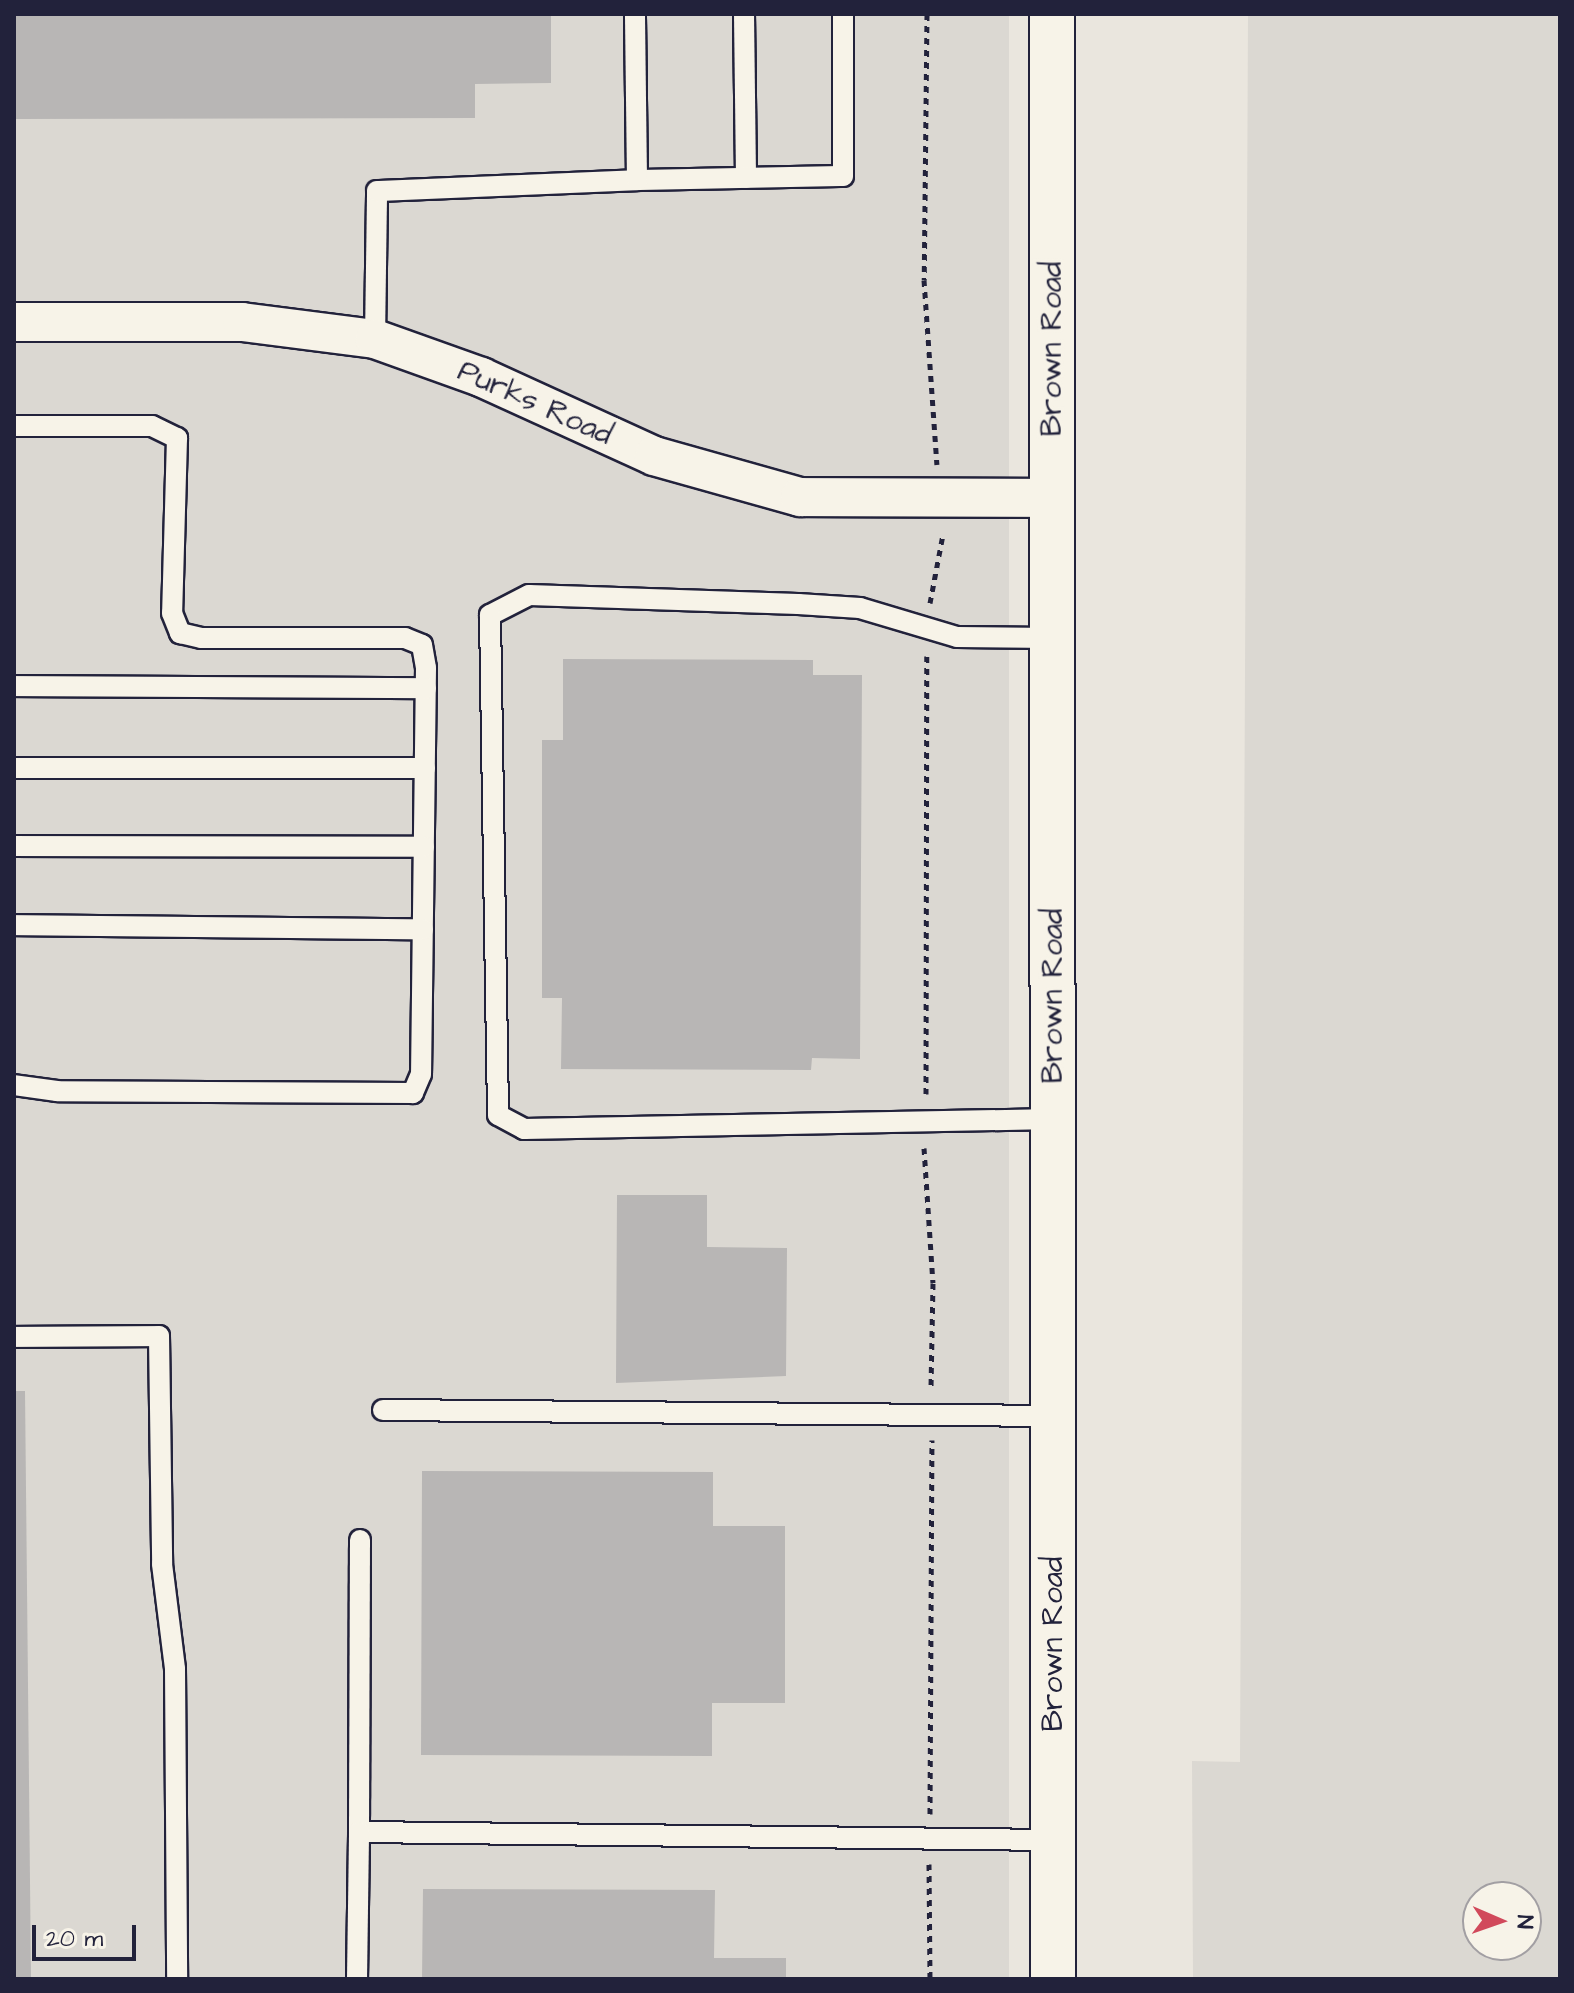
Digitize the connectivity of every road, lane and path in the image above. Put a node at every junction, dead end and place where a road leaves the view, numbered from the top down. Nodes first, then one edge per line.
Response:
1 (635, 14) edge
2 (744, 14) edge
3 (843, 14) edge
4 (927, 14) edge
5 (1052, 14) edge
6 (746, 178) junction
7 (637, 180) junction
8 (14, 322) edge
9 (375, 339) junction
10 (14, 426) edge
11 (940, 497) junction
12 (1053, 498) junction
13 (928, 628) junction
14 (1052, 638) junction
15 (14, 686) edge
16 (426, 688) junction
17 (14, 768) edge
18 (425, 768) junction
19 (14, 846) edge
20 (424, 847) junction
21 (14, 925) edge
22 (423, 929) junction
23 (14, 1085) edge
24 (1053, 1119) junction
25 (925, 1122) junction
26 (14, 1337) edge
27 (383, 1410) dead end
28 (932, 1415) junction
29 (1053, 1416) junction
30 (360, 1540) dead end
31 (359, 1832) junction
32 (929, 1837) junction
33 (1053, 1840) junction
34 (177, 1979) edge
35 (357, 1979) edge
36 (930, 1979) edge
37 (1053, 1979) edge

1 - 7 lane
2 - 6 lane
3 - 6 lane
4 - 11 path
5 - 12 main road, Brown Road
6 - 7 lane
7 - 9 lane
8 - 9 street, Purks Road
9 - 11 street, Purks Road
10 - 16 lane
11 - 12 street, Purks Road
11 - 13 path
12 - 14 main road, Brown Road
13 - 14 lane
13 - 25 path
13 - 25 lane
14 - 24 main road, Brown Road
15 - 16 lane
16 - 18 lane
17 - 18 lane
18 - 20 lane
19 - 20 lane
20 - 22 lane
21 - 22 lane
22 - 23 lane
24 - 25 lane
24 - 29 main road, Brown Road
25 - 28 path
26 - 34 lane
27 - 28 lane
28 - 29 lane
28 - 32 path
29 - 33 main road, Brown Road
30 - 31 lane
31 - 32 lane
31 - 35 lane
32 - 33 lane
32 - 36 path
33 - 37 main road, Brown Road

